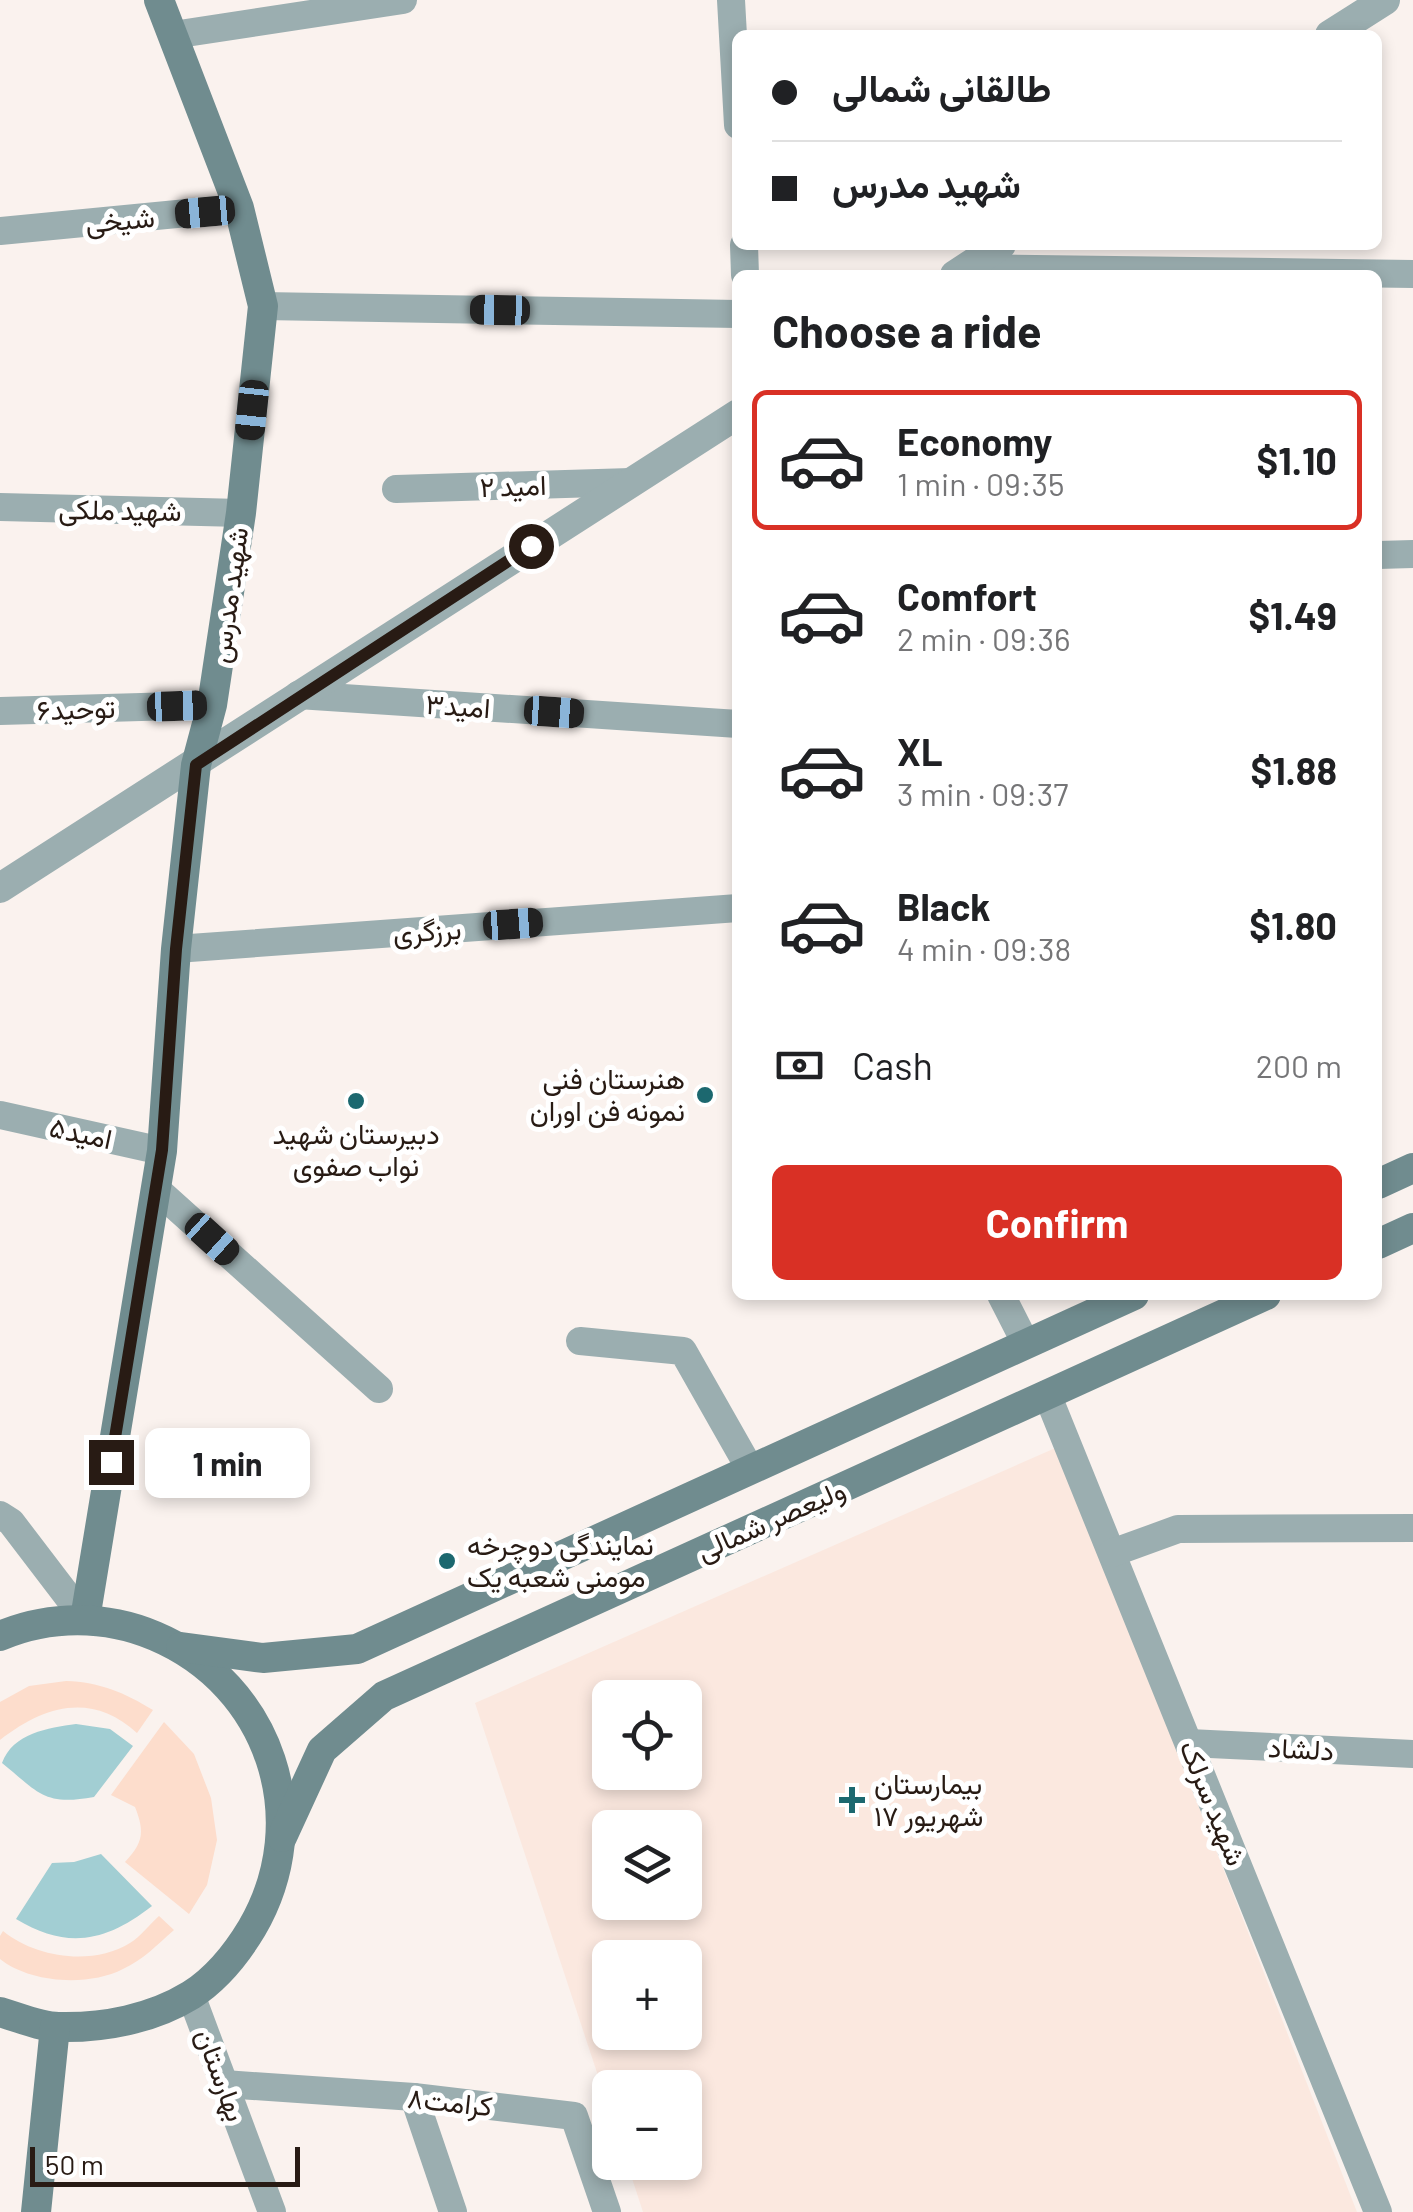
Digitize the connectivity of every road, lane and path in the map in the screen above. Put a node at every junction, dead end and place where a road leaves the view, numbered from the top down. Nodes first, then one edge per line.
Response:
1 (159, 0) edge
2 (403, 0) edge
3 (731, 0) edge
4 (1385, 0) edge
5 (733, 30) edge
6 (1338, 30) edge
7 (173, 35) junction
8 (239, 208) junction
9 (0, 231) edge
10 (994, 250) edge
11 (962, 270) edge
12 (1382, 274) edge
13 (1413, 274) edge
14 (263, 306) junction
15 (732, 314) edge
16 (732, 418) edge
17 (630, 482) junction
18 (396, 489) dead end
19 (0, 508) edge
20 (241, 514) junction
21 (1413, 554) edge
22 (1382, 555) edge
23 (298, 695) junction
24 (212, 705) junction
25 (0, 711) edge
26 (732, 724) edge
27 (196, 765) junction
28 (0, 888) edge
29 (732, 908) edge
30 (176, 949) junction
31 (0, 1115) edge
32 (162, 1150) junction
33 (1413, 1168) edge
34 (1382, 1182) edge
35 (156, 1188) junction
36 (1413, 1228) edge
37 (1382, 1242) edge
38 (1003, 1300) edge
39 (1123, 1300) edge
40 (1255, 1300) edge
41 (580, 1341) dead end
42 (1026, 1344) junction
43 (379, 1389) dead end
44 (1048, 1394) junction
45 (750, 1470) junction
46 (0, 1514) edge
47 (1413, 1528) edge
48 (1112, 1554) junction
49 (86, 1619) junction
50 (0, 1636) edge
51 (181, 1647) junction
52 (1189, 1743) junction
53 (1413, 1754) edge
54 (282, 1837) junction
55 (191, 1995) junction
56 (0, 2012) edge
57 (55, 2027) junction
58 (224, 2084) junction
59 (414, 2097) junction
60 (36, 2212) edge
61 (272, 2212) edge
62 (453, 2212) edge
63 (606, 2212) edge
64 (1378, 2212) edge

1 - 7 main road, شهید مدرس
2 - 7 street
3 - 5 street
4 - 6 street
7 - 8 main road, شهید مدرس
8 - 9 street, شیخی
8 - 14 main road, شهید مدرس
10 - 11 street
12 - 13 street
14 - 15 street
14 - 20 main road, شهید مدرس
16 - 17 street
17 - 18 street, امید ۲
17 - 23 street
19 - 20 street, شهید ملکی
20 - 24 main road, شهید مدرس
21 - 22 street
23 - 26 street, امید۳
23 - 27 street
24 - 25 street, توحید۶
24 - 27 main road, شهید مدرس
27 - 28 street
27 - 30 main road, شهید مدرس
29 - 30 street, برزگری
30 - 32 main road, شهید مدرس
31 - 32 street, امید۵
32 - 35 main road, شهید مدرس
33 - 34 main road
35 - 43 street
35 - 49 main road, شهید مدرس
36 - 37 main road
38 - 42 street
39 - 42 main road, ولیعصر شمالی
40 - 44 main road, ولیعصر شمالی
41 - 45 street
42 - 45 main road, ولیعصر شمالی
44 - 48 street, شهید سرلک
44 - 54 main road, ولیعصر شمالی
45 - 51 main road, ولیعصر شمالی
46 - 49 street
47 - 48 street
48 - 52 street, شهید سرلک
49 - 50 main road
49 - 51 main road
51 - 54 main road
52 - 53 street, دلشاد
52 - 64 street, شهید سرلک
54 - 55 main road
55 - 57 main road
55 - 58 street, بهارستان
56 - 57 main road
57 - 60 main road
58 - 59 street, کرامت۸
58 - 61 street, بهارستان
59 - 62 street
59 - 63 street, کرامت۸

